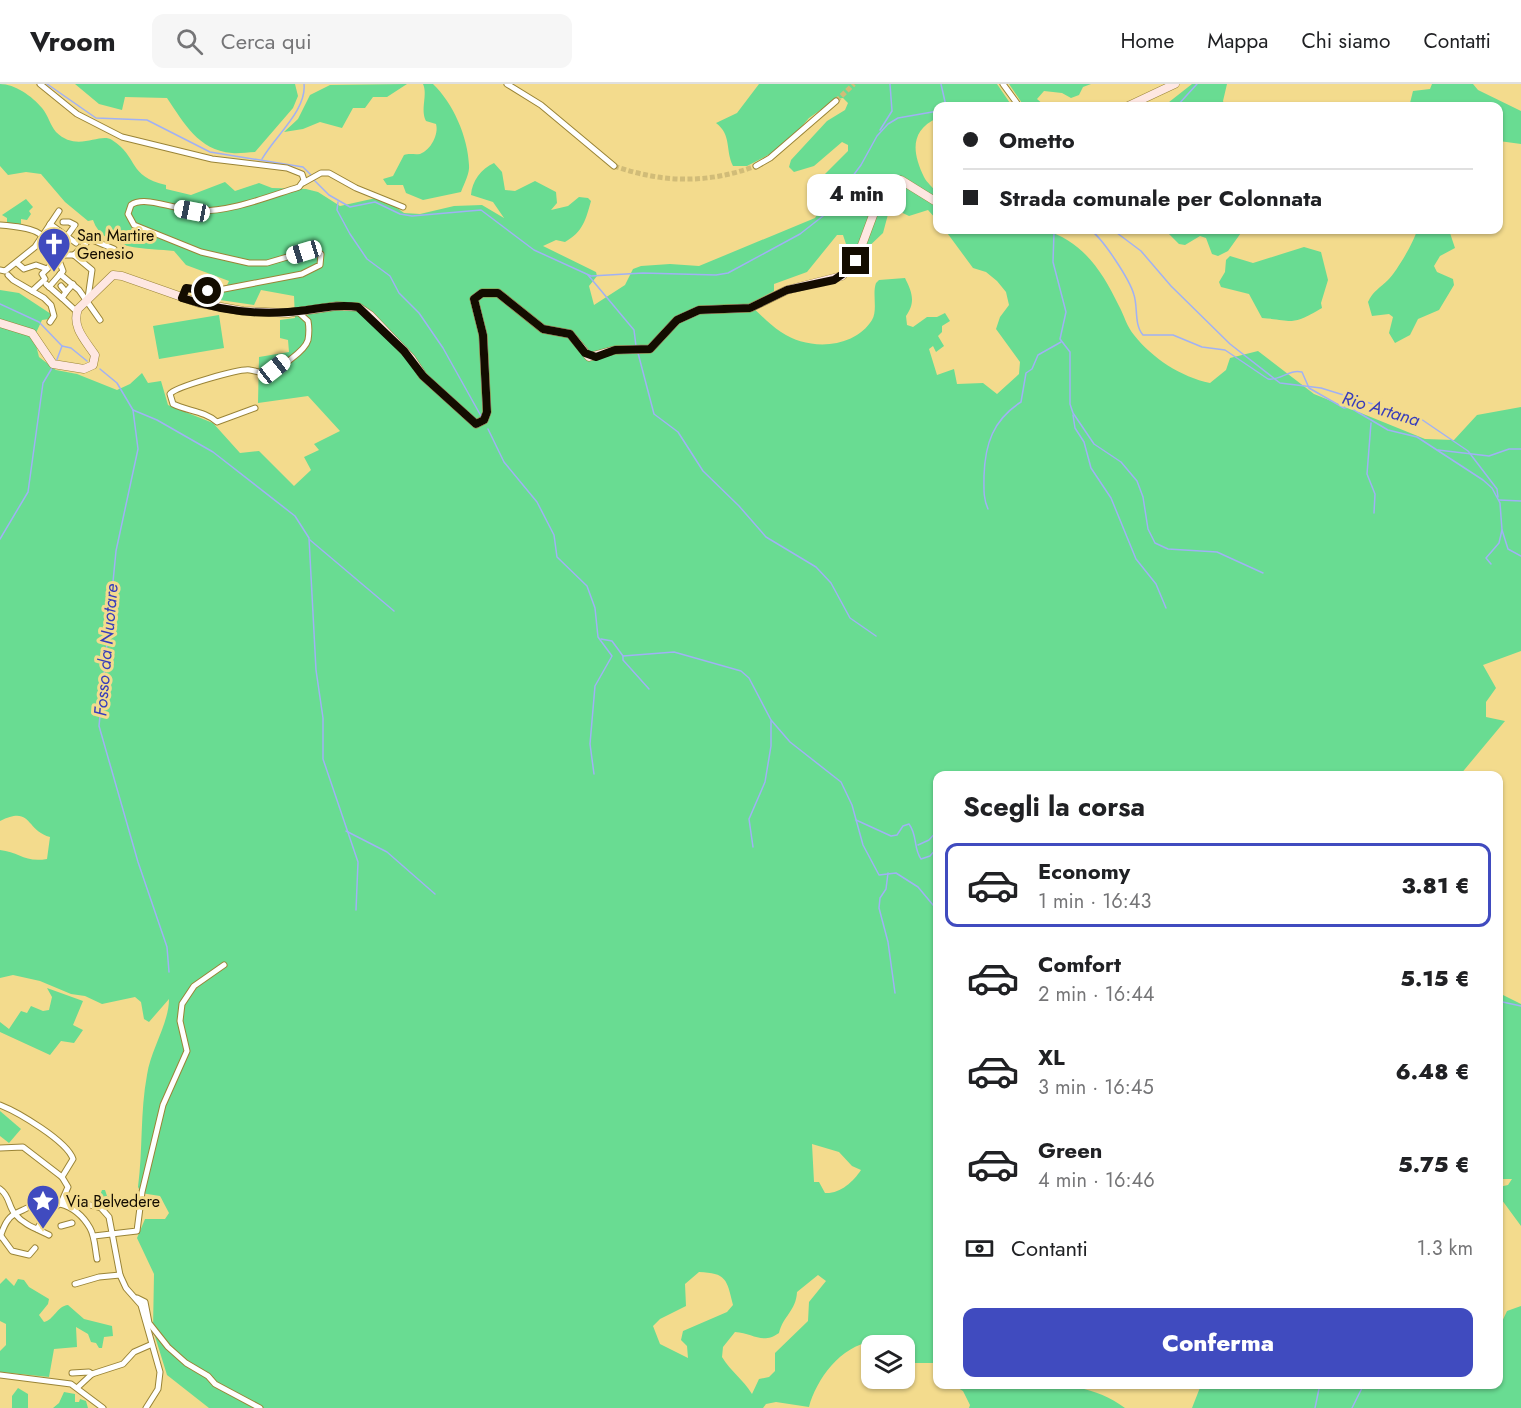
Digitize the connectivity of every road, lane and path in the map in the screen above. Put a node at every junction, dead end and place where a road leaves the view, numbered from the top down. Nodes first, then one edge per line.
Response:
1 (40, 84) edge
2 (507, 84) edge
3 (1003, 84) edge
4 (1175, 84) edge
5 (836, 101) tunnel mouth
6 (1016, 102) edge
7 (1137, 102) edge
8 (614, 166) tunnel mouth
9 (756, 166) tunnel mouth
10 (303, 183) junction
11 (933, 200) edge
12 (403, 207) dead end
13 (59, 212) dead end
14 (63, 222) dead end
15 (50, 224) junction
16 (0, 225) edge
17 (44, 236) junction
18 (67, 236) junction
19 (76, 243) dead end
20 (114, 249) dead end
21 (61, 255) junction
22 (74, 255) junction
23 (17, 263) junction
24 (0, 270) edge
25 (62, 273) junction
26 (8, 275) dead end
27 (44, 275) junction
28 (73, 284) junction
29 (61, 286) dead end
30 (49, 287) junction
31 (32, 291) junction
32 (66, 292) junction
33 (62, 298) junction
34 (182, 298) junction
35 (86, 300) junction
36 (77, 312) junction
37 (298, 312) junction
38 (100, 320) dead end
39 (50, 322) dead end
40 (0, 323) edge
41 (255, 408) dead end
42 (224, 965) dead end
43 (0, 1105) edge
44 (0, 1148) edge
45 (62, 1177) junction
46 (0, 1189) edge
47 (62, 1203) junction
48 (14, 1214) junction
49 (72, 1223) dead end
50 (62, 1226) dead end
51 (34, 1228) junction
52 (49, 1235) dead end
53 (113, 1235) junction
54 (0, 1236) edge
55 (94, 1236) junction
56 (35, 1248) dead end
57 (97, 1259) dead end
58 (120, 1275) junction
59 (75, 1284) dead end
60 (137, 1298) junction
61 (150, 1345) junction
62 (72, 1373) dead end
63 (92, 1374) junction
64 (0, 1375) edge
65 (78, 1387) junction
66 (103, 1408) edge
67 (146, 1408) edge
68 (260, 1408) edge

1 - 10 street
2 - 8 street
3 - 6 street
4 - 7 street
5 - 9 street
10 - 12 street
10 - 34 street
11 - 37 street
13 - 15 street
14 - 18 street
15 - 17 street
15 - 18 street
16 - 17 street
17 - 21 street
17 - 23 street
18 - 19 street
20 - 22 street
21 - 22 street
21 - 25 street
21 - 27 street
22 - 35 street
23 - 24 street
23 - 27 street
25 - 28 street
25 - 30 street
26 - 31 street
27 - 30 street
27 - 31 street
28 - 32 street
28 - 35 street
29 - 32 street
30 - 33 street
31 - 39 street
32 - 33 street
33 - 36 street
34 - 35 street
34 - 37 street
35 - 36 street
35 - 38 street
36 - 40 street
37 - 41 street
42 - 53 street
43 - 45 street
44 - 45 street
45 - 47 street
46 - 48 street
47 - 48 street
47 - 51 street
47 - 53 street
47 - 55 street
48 - 51 street
48 - 54 street
49 - 50 street
51 - 52 street
53 - 55 street
53 - 58 street
54 - 56 street
55 - 57 street
58 - 59 street
58 - 60 street
60 - 61 street
60 - 68 street
61 - 63 street
61 - 67 street
62 - 63 street
63 - 65 street
64 - 65 street
65 - 66 street

